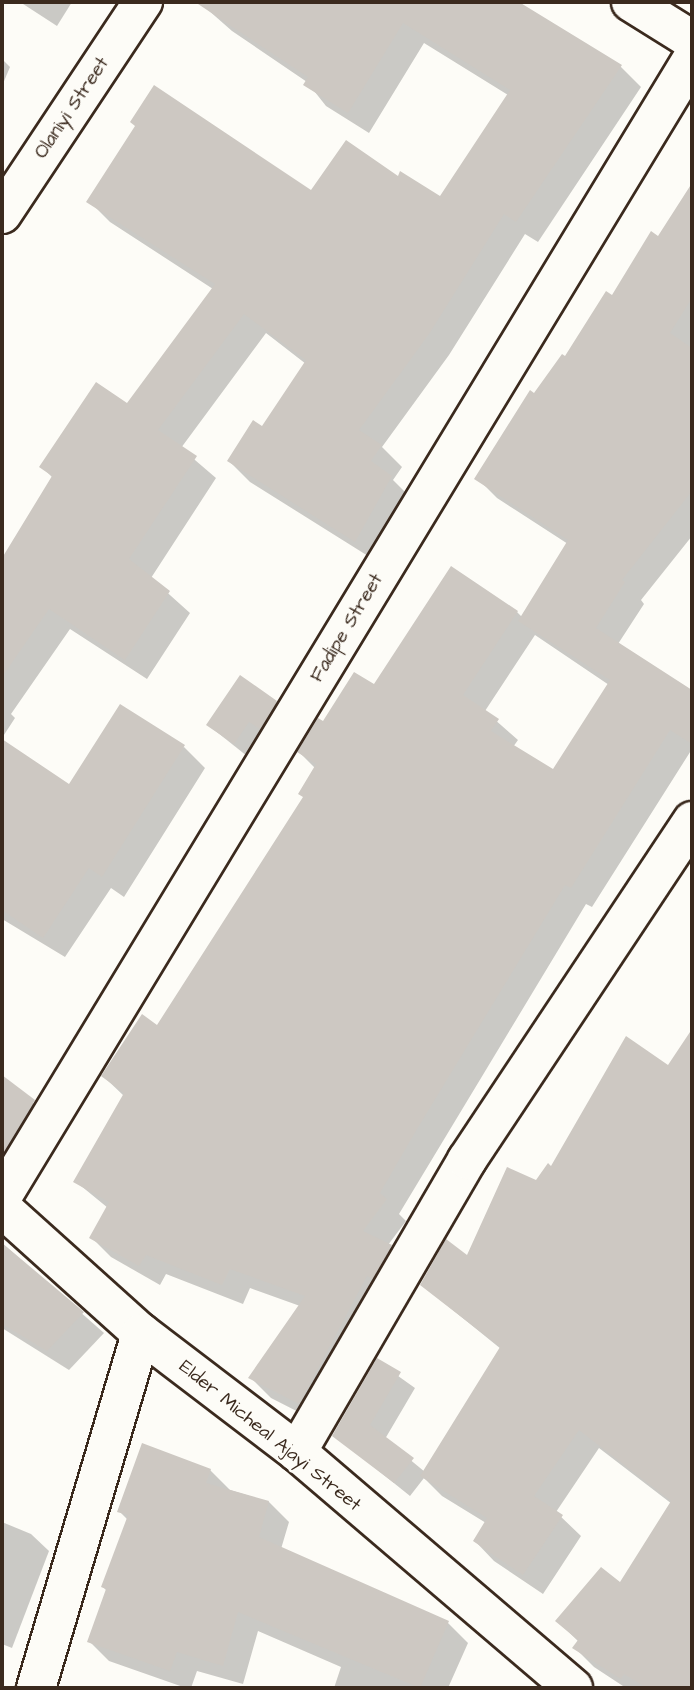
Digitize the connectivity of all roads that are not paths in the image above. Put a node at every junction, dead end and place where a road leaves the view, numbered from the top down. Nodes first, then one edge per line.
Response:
1 (143, 2) edge
2 (631, 2) edge
3 (692, 40) edge
4 (692, 59) edge
5 (2, 214) edge
6 (692, 821) edge
7 (2, 1197) edge
8 (2, 1208) edge
9 (141, 1333) junction
10 (297, 1452) junction
11 (36, 1688) edge
12 (573, 1688) edge

1 - 5 street, Olaniyi Street
2 - 3 street
4 - 7 street, Fadipe Street
6 - 10 street
8 - 9 street, Elder Micheal Ajayi Street
9 - 10 street, Elder Micheal Ajayi Street
9 - 11 street
10 - 12 street, Elder Micheal Ajayi Street

